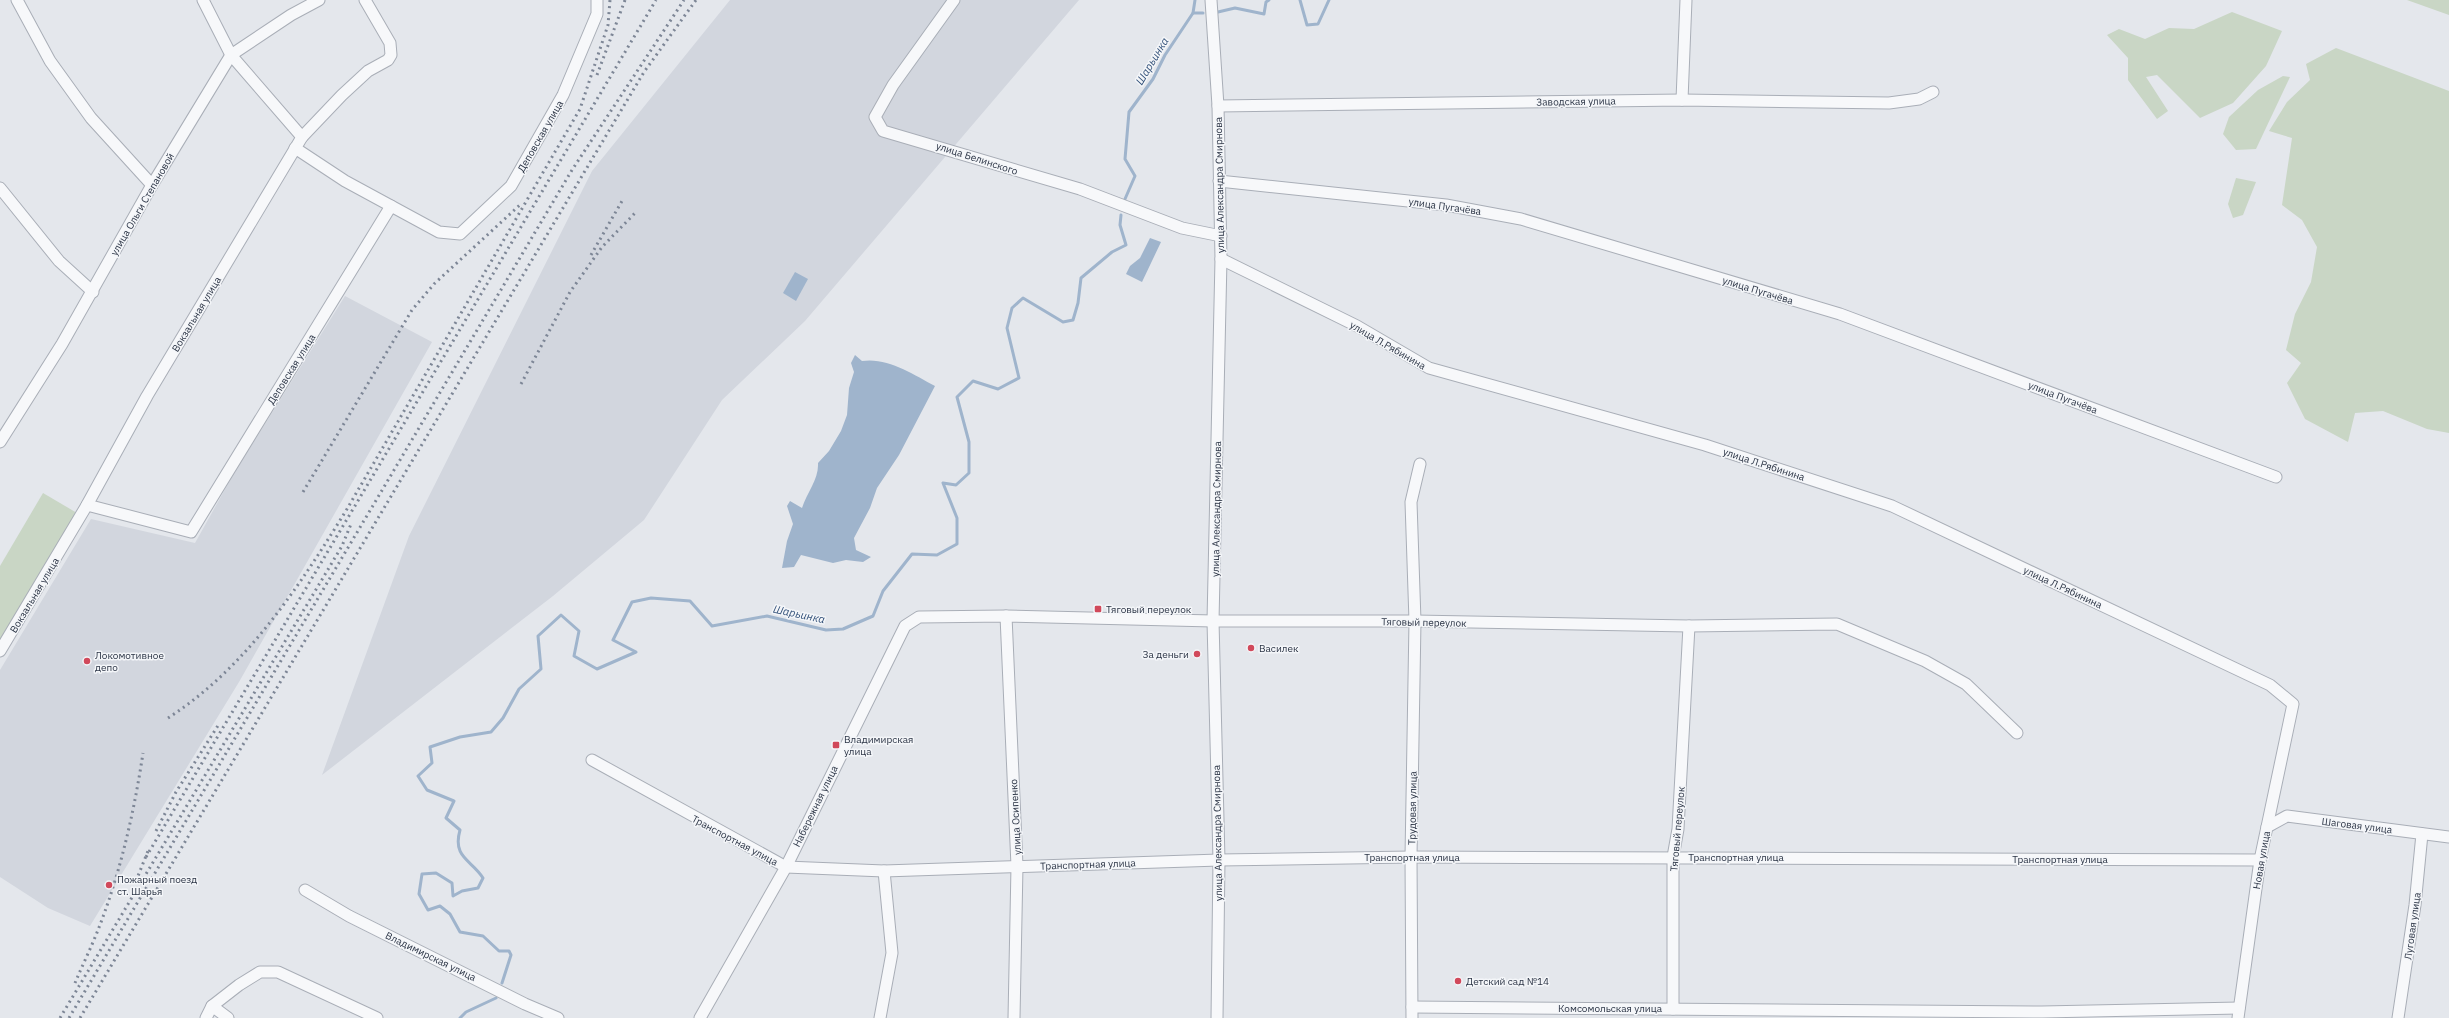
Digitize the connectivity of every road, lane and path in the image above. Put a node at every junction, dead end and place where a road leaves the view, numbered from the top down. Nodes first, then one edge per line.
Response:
1 (17, 0) edge
2 (203, 0) edge
3 (319, 0) edge
4 (365, 0) edge
5 (597, 0) edge
6 (954, 0) edge
7 (1211, 0) edge
8 (1686, 0) edge
9 (232, 55) junction
10 (1933, 92) dead end
11 (1682, 100) junction
12 (1218, 106) junction
13 (302, 137) junction
14 (295, 148) junction
15 (1219, 180) junction
16 (152, 185) junction
17 (0, 188) edge
18 (391, 206) junction
19 (1221, 236) junction
20 (1221, 259) junction
21 (92, 292) junction
22 (0, 442) edge
23 (1420, 464) dead end
24 (2276, 477) dead end
25 (87, 505) junction
26 (1006, 616) junction
27 (919, 617) joint
28 (1213, 621) junction
29 (1416, 621) junction
30 (1689, 626) junction
31 (0, 652) edge
32 (2293, 704) joint
33 (2017, 733) dead end
34 (592, 760) dead end
35 (2267, 827) junction
36 (2422, 834) junction
37 (2449, 837) edge
38 (1411, 857) junction
39 (1673, 857) junction
40 (1219, 860) junction
41 (2260, 860) junction
42 (1017, 866) junction
43 (786, 867) junction
44 (884, 871) junction
45 (305, 890) dead end
46 (212, 1006) junction
47 (1673, 1009) junction
48 (1412, 1013) edge
49 (2239, 1013) edge
50 (206, 1018) edge
51 (228, 1018) edge
52 (377, 1018) edge
53 (558, 1018) edge
54 (700, 1018) edge
55 (880, 1018) edge
56 (1014, 1018) edge
57 (1217, 1018) edge
58 (2398, 1018) edge

1 - 16 street
2 - 9 street
3 - 9 street, улица Ольги Степановой
4 - 13 street, Вокзальная улица
5 - 18 street, Деповская улица
6 - 19 street, улица Белинского
7 - 12 street, улица Александра Смирнова
8 - 11 street
9 - 13 street
9 - 16 street, улица Ольги Степановой
10 - 11 street, Заводская улица
11 - 12 street, Заводская улица
12 - 15 street, улица Александра Смирнова
13 - 14 street, Вокзальная улица
14 - 18 street
14 - 25 street, Вокзальная улица
15 - 19 street, улица Александра Смирнова
15 - 24 street, улица Пугачёва
16 - 21 street, улица Ольги Степановой
17 - 21 street
18 - 25 street, Деповская улица
19 - 20 street, улица Александра Смирнова
20 - 28 street, улица Александра Смирнова
20 - 32 street, улица Л.Рябинина
21 - 22 street, улица Ольги Степановой
23 - 29 street, Трудовая улица
25 - 31 street, Вокзальная улица
26 - 27 street, Тяговый переулок
26 - 28 street, Тяговый переулок
26 - 42 street, улица Осипенко
27 - 43 street, Набережная улица
28 - 29 street, Тяговый переулок
28 - 40 street, улица Александра Смирнова
29 - 30 street, Тяговый переулок
29 - 38 street, Трудовая улица
30 - 33 street, Тяговый переулок
30 - 39 street, Тяговый переулок
32 - 35 street, Новая улица
34 - 43 street, Транспортная улица
35 - 36 street, Шаговая улица
35 - 41 street, Новая улица
36 - 37 street, Шаговая улица
36 - 58 street, Луговая улица
38 - 39 street, Транспортная улица
38 - 40 street, Транспортная улица
38 - 48 street, Трудовая улица
39 - 41 street, Транспортная улица
39 - 47 street, Тяговый переулок
40 - 42 street, Транспортная улица
40 - 57 street, улица Александра Смирнова
41 - 49 street, Новая улица
42 - 44 street, Транспортная улица
42 - 56 street, улица Осипенко
43 - 44 street, Транспортная улица
43 - 54 street, Набережная улица
44 - 55 street
45 - 53 street, Владимирская улица
46 - 50 street
46 - 51 street
46 - 52 street
47 - 48 street, Комсомольская улица
47 - 49 street, Комсомольская улица

